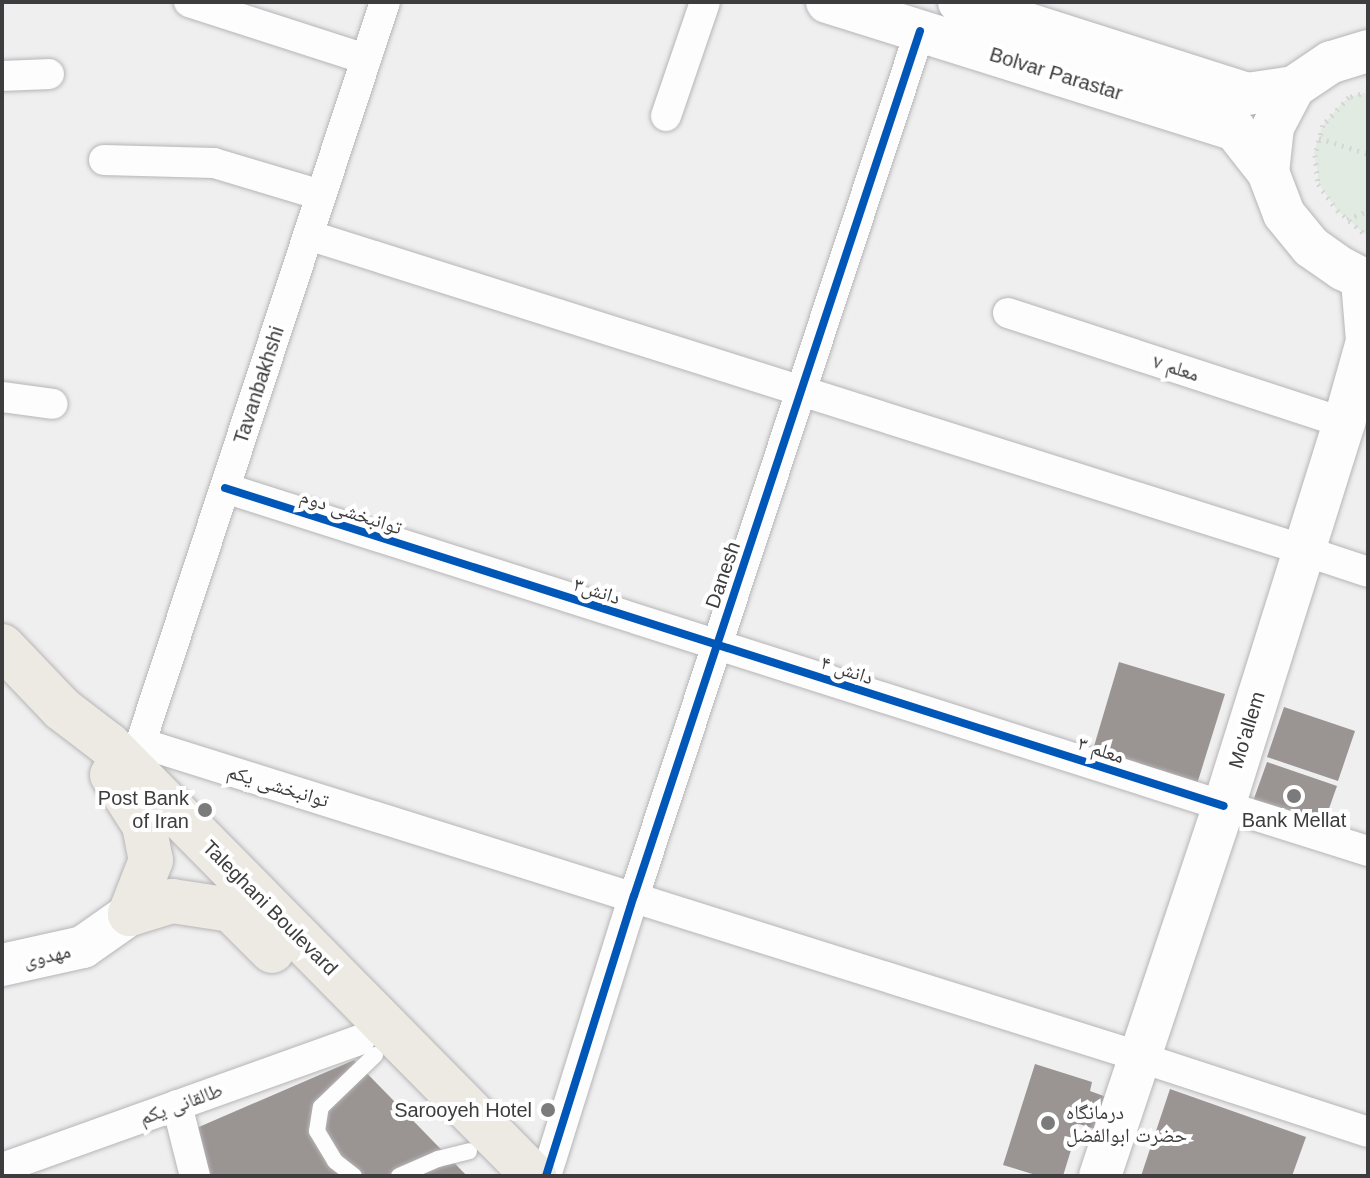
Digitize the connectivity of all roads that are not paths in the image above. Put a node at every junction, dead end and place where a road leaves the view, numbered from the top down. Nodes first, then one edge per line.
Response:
1 (189, 2) edge
2 (385, 2) edge
3 (705, 2) edge
4 (827, 2) edge
5 (959, 2) edge
6 (925, 17) edge
7 (1368, 51) edge
8 (366, 59) junction
9 (49, 74) dead end
10 (2, 76) edge
11 (1294, 87) junction
12 (666, 116) dead end
13 (104, 160) dead end
14 (1268, 172) junction
15 (321, 195) junction
16 (308, 235) junction
17 (1365, 281) edge
18 (1008, 313) dead end
19 (802, 390) junction
20 (2, 397) edge
21 (53, 404) dead end
22 (1356, 420) edge
23 (225, 488) junction
24 (1314, 554) junction
25 (468, 567) joint
26 (1368, 572) edge
27 (716, 645) junction
28 (2, 646) edge
29 (62, 709) junction
30 (968, 725) joint
31 (136, 756) junction
32 (1232, 808) junction
33 (1368, 851) edge
34 (634, 896) junction
35 (130, 914) junction
36 (2, 965) edge
37 (368, 1047) junction
38 (1149, 1060) junction
39 (177, 1105) junction
40 (1368, 1132) edge
41 (481, 1164) edge
42 (2, 1168) edge
43 (195, 1176) edge
44 (354, 1176) edge
45 (399, 1176) edge
46 (534, 1176) edge
47 (546, 1176) edge
48 (1100, 1176) edge
49 (1121, 1176) edge

1 - 8 street
2 - 8 street, Tavanbakhshi
3 - 12 street
4 - 6 main road, Bolvar Parastar
5 - 11 main road, Bolvar Parastar
6 - 14 main road, Bolvar Parastar
6 - 19 street, Danesh
7 - 11 main road
8 - 15 street, Tavanbakhshi
9 - 10 street
11 - 14 main road
13 - 15 street
14 - 17 main road
15 - 16 street, Tavanbakhshi
16 - 19 street
16 - 23 street, Tavanbakhshi
17 - 22 main road, Mo'allem
18 - 22 street, معلم ٧
19 - 24 street
19 - 27 street, Danesh
20 - 21 street
22 - 24 main road, Mo'allem
23 - 25 street, توانبخشی دوم
23 - 31 street, Tavanbakhshi
24 - 26 street
24 - 32 main road, Mo'allem
25 - 27 street, دانش٣
27 - 30 street, دانش ۴
27 - 34 street, Danesh
28 - 29 main road, Taleghani Boulevard
29 - 31 main road, Taleghani Boulevard
29 - 35 main road
30 - 32 street, معلم ۳
31 - 34 street, توانبخشی یکم
31 - 46 main road, Taleghani Boulevard
32 - 33 street, معلم ۳
32 - 38 main road, Mo'allem
34 - 38 street, توانبخشی یکم
34 - 47 street, Danesh
35 - 36 main road, مهدوی
35 - 37 main road, Taleghani Boulevard
37 - 39 street, طالقانی یکم
37 - 41 main road, Taleghani Boulevard
37 - 44 lane
38 - 40 street, توانبخشی یکم
38 - 48 main road, Mo'allem
38 - 49 main road, Mo'allem
39 - 42 street, طالقانی یکم
39 - 43 street
41 - 45 lane

